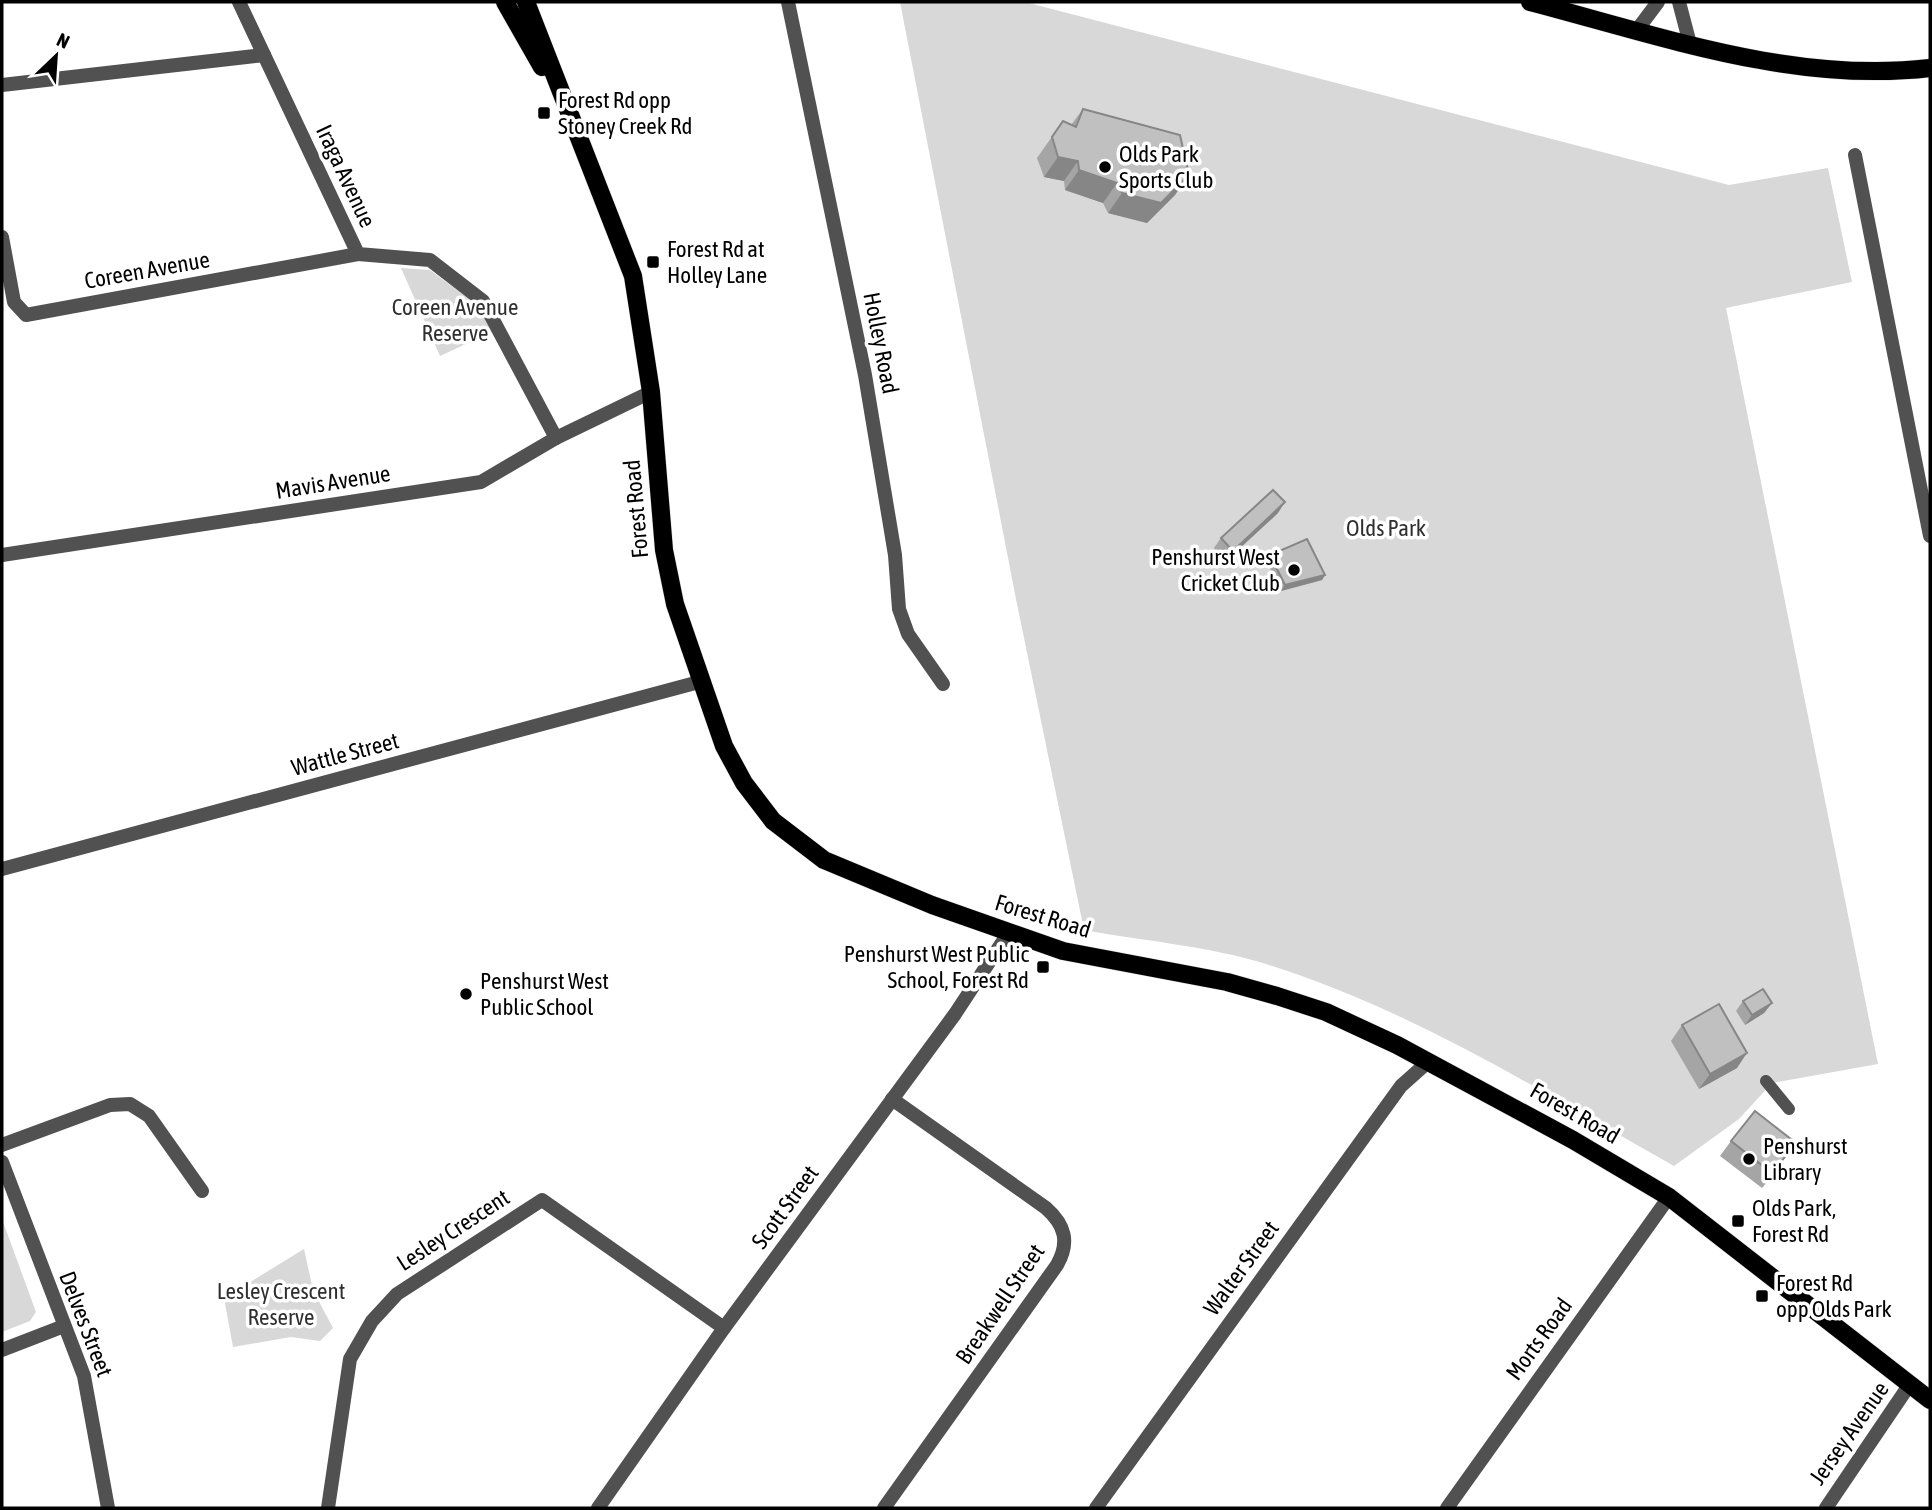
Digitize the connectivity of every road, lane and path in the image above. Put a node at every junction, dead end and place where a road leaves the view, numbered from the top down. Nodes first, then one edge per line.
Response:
1 (239, 2) edge
2 (505, 2) edge
3 (526, 2) edge
4 (788, 2) edge
5 (1531, 2) edge
6 (1658, 2) edge
7 (1679, 2) edge
8 (1637, 30) junction
9 (1690, 44) junction
10 (264, 55) junction
11 (1930, 68) edge
12 (2, 85) edge
13 (577, 128) junction
14 (1855, 155) dead end
15 (2, 237) edge
16 (358, 254) junction
17 (651, 392) junction
18 (556, 438) junction
19 (1929, 520) edge
20 (1930, 536) edge
21 (2, 555) edge
22 (699, 682) junction
23 (943, 684) dead end
24 (2, 869) edge
25 (1009, 932) junction
26 (1429, 1061) junction
27 (1766, 1081) dead end
28 (892, 1099) junction
29 (1789, 1109) dead end
30 (2, 1145) edge
31 (2, 1162) edge
32 (202, 1191) dead end
33 (1669, 1197) junction
34 (64, 1326) junction
35 (724, 1328) junction
36 (2, 1350) edge
37 (1910, 1384) junction
38 (1930, 1400) edge
39 (1454, 1505) edge
40 (108, 1508) edge
41 (328, 1508) edge
42 (598, 1508) edge
43 (884, 1508) edge
44 (1096, 1508) edge
45 (1826, 1508) edge

1 - 10 street, Iraga Avenue
2 - 13 main road, Forest Road
3 - 13 main road, Forest Road
4 - 23 street, Holley Road
5 - 8 main road
6 - 8 street
7 - 9 street
8 - 9 main road
9 - 11 main road
10 - 12 street
10 - 16 street, Iraga Avenue
13 - 17 main road, Forest Road
14 - 19 street
15 - 16 street, Coreen Avenue
16 - 18 street, Iraga Avenue
17 - 18 street, Mavis Avenue
17 - 22 main road, Forest Road
18 - 21 street, Mavis Avenue
19 - 20 street
22 - 24 street, Wattle Street
22 - 25 main road, Forest Road
25 - 26 main road, Forest Road
25 - 28 street, Scott Street
26 - 33 main road, Forest Road
26 - 44 street, Walter Street
27 - 29 street
28 - 35 street, Scott Street
28 - 43 street, Breakwell Street
30 - 32 street
31 - 34 street, Delves Street
33 - 37 main road, Forest Road
33 - 39 street, Morts Road
34 - 36 street
34 - 40 street, Delves Street
35 - 41 street, Lesley Crescent
35 - 42 street, Scott Street
37 - 38 main road, Forest Road
37 - 45 street, Jersey Avenue

